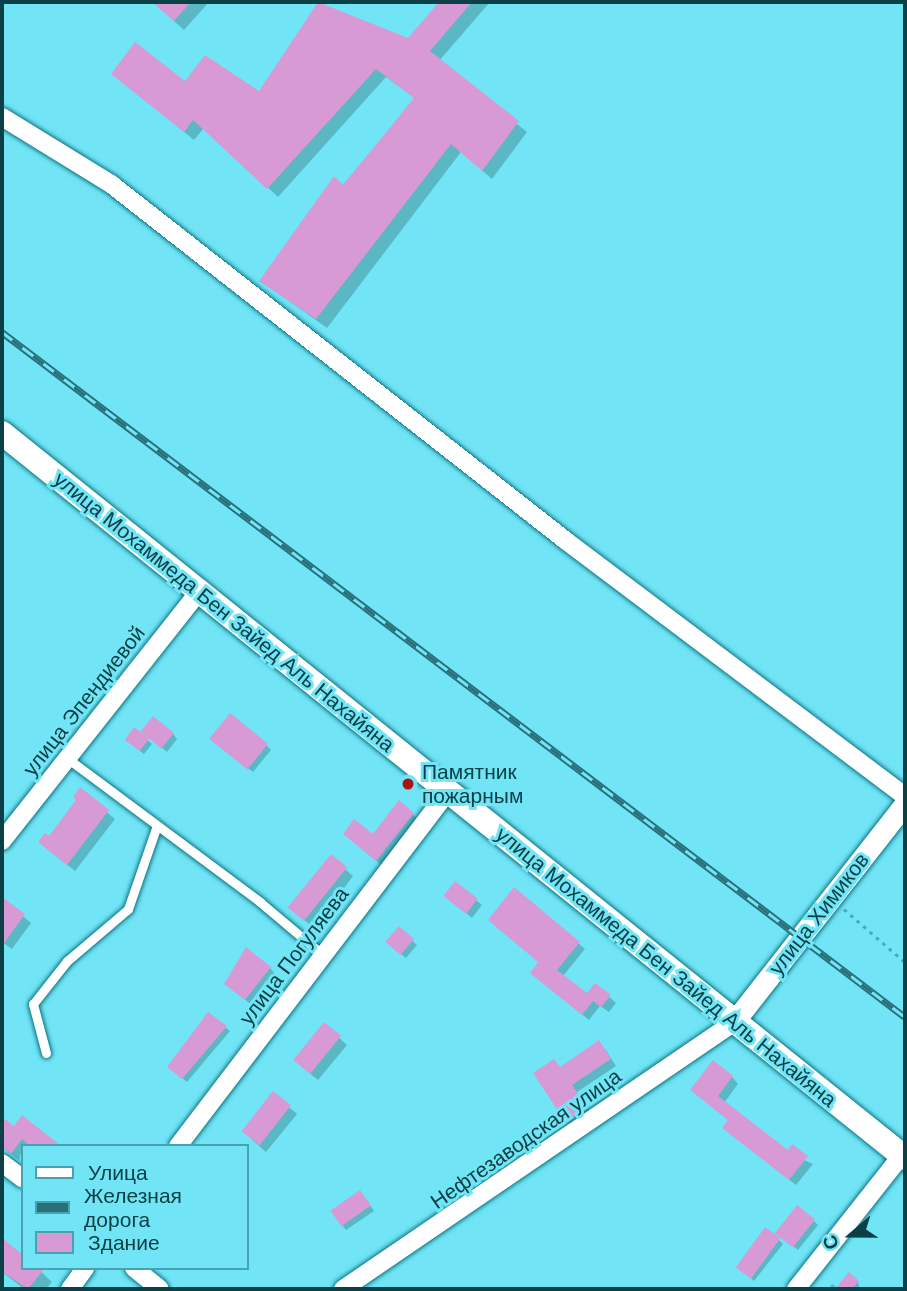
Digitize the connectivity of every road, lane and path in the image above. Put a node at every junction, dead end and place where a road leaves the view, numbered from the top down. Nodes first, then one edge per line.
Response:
1 (2, 117) edge
2 (2, 433) edge
3 (201, 589) junction
4 (67, 758) junction
5 (447, 793) junction
6 (905, 796) edge
7 (905, 804) edge
8 (156, 828) junction
9 (2, 841) edge
10 (832, 898) junction
11 (323, 955) junction
12 (905, 962) edge
13 (733, 1023) junction
14 (46, 1053) dead end
15 (180, 1144) edge
16 (904, 1156) edge
17 (2, 1163) edge
18 (21, 1178) edge
19 (83, 1270) edge
20 (136, 1270) edge
21 (69, 1289) edge
22 (159, 1289) edge
23 (343, 1289) edge
24 (796, 1289) edge

1 - 6 street
2 - 3 main road, улица Мохаммеда Бен Зайед Аль Нахайяна
3 - 4 street, улица Эпендиевой
3 - 5 main road, улица Мохаммеда Бен Зайед Аль Нахайяна
4 - 8 lane
4 - 9 street, улица Эпендиевой
5 - 11 street, улица Погуляева
5 - 13 main road, улица Мохаммеда Бен Зайед Аль Нахайяна
7 - 10 street, улица Химиков
8 - 11 lane
8 - 14 lane
10 - 12 path
10 - 13 street, улица Химиков
11 - 15 street, улица Погуляева
13 - 16 main road, улица Мохаммеда Бен Зайед Аль Нахайяна
13 - 23 street, Нефтезаводская улица
16 - 24 street
17 - 18 street
19 - 21 street
20 - 22 street

